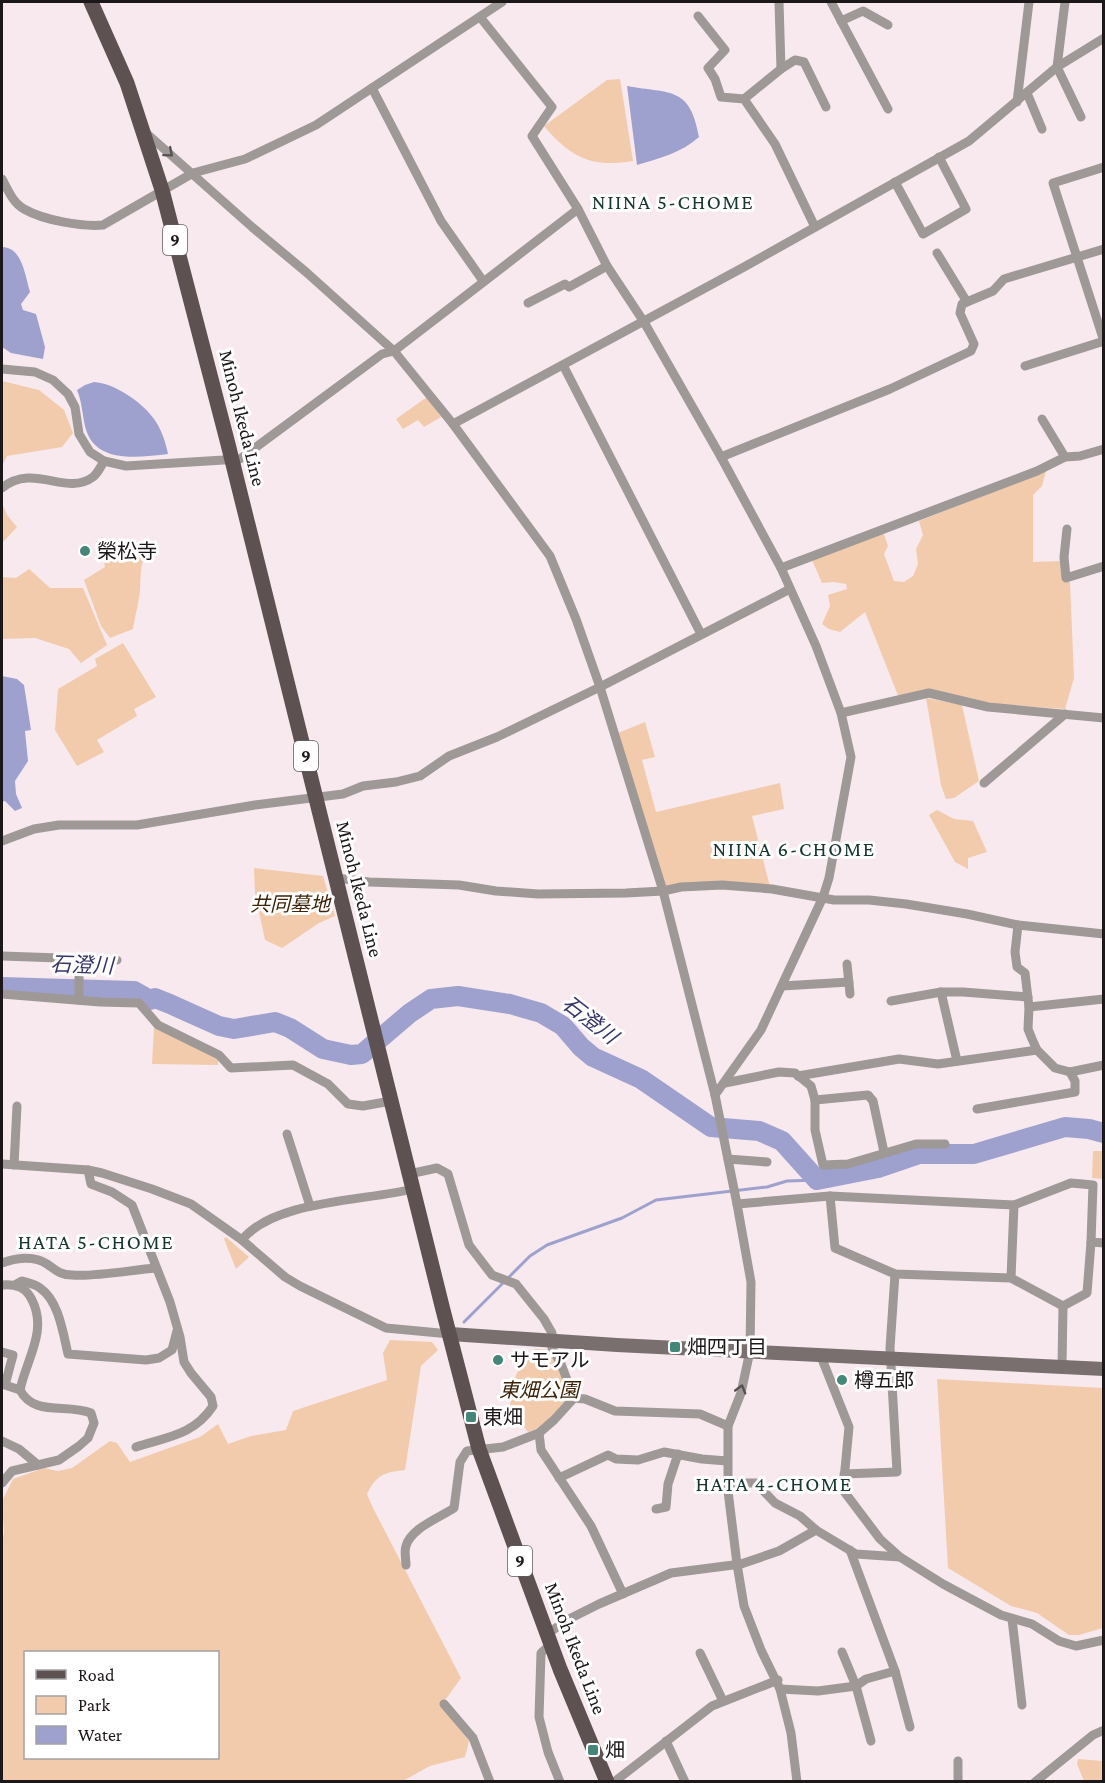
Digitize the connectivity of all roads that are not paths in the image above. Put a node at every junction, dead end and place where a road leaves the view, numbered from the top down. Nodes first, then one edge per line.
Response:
1 (91, 2) edge
2 (502, 2) edge
3 (779, 2) edge
4 (831, 2) edge
5 (1029, 2) edge
6 (1065, 2) edge
7 (698, 16) dead end
8 (480, 17) junction
9 (841, 21) junction
10 (888, 25) dead end
11 (1104, 38) edge
12 (1057, 68) junction
13 (781, 69) junction
14 (372, 88) junction
15 (1027, 93) junction
16 (744, 99) junction
17 (1017, 102) junction
18 (826, 107) dead end
19 (888, 109) dead end
20 (1081, 117) dead end
21 (1042, 129) dead end
22 (145, 132) junction
23 (939, 157) junction
24 (1104, 167) edge
25 (193, 173) junction
26 (2, 179) edge
27 (895, 182) junction
28 (162, 190) junction
29 (578, 209) junction
30 (815, 227) junction
31 (1104, 249) edge
32 (937, 253) dead end
33 (1077, 257) junction
34 (607, 266) junction
35 (483, 281) junction
36 (967, 302) junction
37 (528, 303) dead end
38 (644, 322) junction
39 (1104, 341) edge
40 (394, 351) junction
41 (562, 364) junction
42 (1025, 366) dead end
43 (2, 369) edge
44 (1042, 418) dead end
45 (453, 424) junction
46 (1104, 449) edge
47 (721, 457) junction
48 (1065, 457) junction
49 (232, 460) junction
50 (104, 461) junction
51 (2, 488) edge
52 (1067, 529) dead end
53 (1104, 566) edge
54 (781, 568) junction
55 (790, 589) junction
56 (701, 634) junction
57 (600, 687) junction
58 (841, 713) junction
59 (1065, 714) junction
60 (1104, 718) edge
61 (984, 783) dead end
62 (316, 798) junction
63 (2, 841) edge
64 (336, 878) junction
65 (663, 891) junction
66 (823, 897) junction
67 (1018, 925) junction
68 (1104, 934) edge
69 (2, 956) edge
70 (79, 959) junction
71 (117, 960) dead end
72 (847, 964) dead end
73 (849, 982) junction
74 (782, 986) junction
75 (941, 992) junction
76 (2, 994) edge
77 (850, 994) dead end
78 (79, 998) junction
79 (1104, 999) edge
80 (891, 1000) dead end
81 (1028, 1002) junction
82 (1037, 1050) junction
83 (957, 1060) junction
84 (1104, 1065) edge
85 (1070, 1072) junction
86 (798, 1076) junction
87 (725, 1083) junction
88 (715, 1095) junction
89 (815, 1100) junction
90 (391, 1101) junction
91 (16, 1106) dead end
92 (977, 1109) dead end
93 (286, 1134) dead end
94 (945, 1144) dead end
95 (884, 1152) junction
96 (728, 1159) junction
97 (767, 1162) dead end
98 (2, 1164) edge
99 (14, 1165) junction
100 (88, 1170) junction
101 (411, 1182) junction
102 (830, 1196) junction
103 (737, 1201) junction
104 (1014, 1205) junction
105 (310, 1206) junction
106 (242, 1240) junction
107 (1091, 1242) junction
108 (1104, 1243) edge
109 (2, 1263) edge
110 (156, 1268) junction
111 (895, 1274) junction
112 (1011, 1278) junction
113 (2, 1285) edge
114 (15, 1285) junction
115 (1063, 1306) junction
116 (177, 1328) junction
117 (450, 1334) junction
118 (552, 1341) junction
119 (750, 1351) junction
120 (2, 1352) edge
121 (820, 1354) junction
122 (891, 1358) junction
123 (1062, 1366) junction
124 (1104, 1369) edge
125 (20, 1390) junction
126 (573, 1398) junction
127 (728, 1426) junction
128 (539, 1433) junction
129 (2, 1441) edge
130 (136, 1447) dead end
131 (479, 1449) junction
132 (678, 1454) junction
133 (728, 1461) junction
134 (38, 1465) junction
135 (844, 1474) junction
136 (560, 1478) junction
137 (2, 1483) edge
138 (728, 1483) junction
139 (656, 1509) dead end
140 (816, 1530) junction
141 (850, 1551) junction
142 (900, 1557) junction
143 (737, 1564) junction
144 (406, 1565) dead end
145 (623, 1594) junction
146 (1012, 1618) junction
147 (549, 1639) junction
148 (1104, 1640) edge
149 (842, 1652) dead end
150 (700, 1653) dead end
151 (895, 1671) junction
152 (779, 1685) junction
153 (856, 1686) junction
154 (723, 1701) junction
155 (444, 1704) dead end
156 (1022, 1706) dead end
157 (910, 1727) dead end
158 (1104, 1730) edge
159 (666, 1741) junction
160 (871, 1741) dead end
161 (958, 1761) dead end
162 (490, 1782) edge
163 (560, 1782) edge
164 (607, 1782) edge
165 (614, 1782) edge
166 (686, 1782) edge
167 (797, 1782) edge
168 (958, 1782) edge
169 (1035, 1782) edge

1 - 22 main road, Minoh Ikeda Line / 9
2 - 8 street
3 - 13 street
4 - 9 street
5 - 17 street
6 - 12 street
7 - 16 street
8 - 14 street
8 - 29 street
9 - 10 street
9 - 19 street
11 - 12 street
12 - 15 street
12 - 20 street
13 - 16 street
13 - 18 street
14 - 25 street
14 - 35 street
15 - 17 street
15 - 21 street
16 - 30 street
17 - 23 street
22 -> 25 street
22 - 28 main road, Minoh Ikeda Line / 9
23 - 27 street
23 - 27 street
24 - 33 street
25 - 28 street
25 - 40 street
26 - 28 street
27 - 30 street
28 - 49 main road, Minoh Ikeda Line / 9
29 - 34 street
29 - 35 street
30 - 38 street
31 - 33 street
32 - 36 street
33 - 36 street
33 - 39 street
34 - 37 street
34 - 38 street
35 - 40 street
36 - 47 street
38 - 41 street
38 - 47 street
39 - 42 street
40 - 45 street
40 - 49 street
41 - 45 street
41 - 56 street
43 - 50 street
44 - 48 street
45 - 57 street
46 - 48 street
47 - 54 street
48 - 54 street
49 - 50 street
49 - 62 main road, Minoh Ikeda Line / 9
50 - 51 street
52 - 53 street
54 - 55 street
55 - 56 street
55 - 58 street
56 - 57 street
57 - 62 street
57 - 65 street
58 - 59 street
58 - 66 street
59 - 60 street
59 - 61 street
62 - 63 street
62 - 64 main road, Minoh Ikeda Line / 9
64 - 65 street
64 - 90 main road, Minoh Ikeda Line / 9
65 - 66 street
65 - 88 street
66 - 67 street
66 - 74 street
67 - 68 street
67 - 81 street
69 - 70 street
70 - 71 street
70 - 78 street
72 - 73 street
73 - 74 street
73 - 77 street
74 - 87 street
75 - 80 street
75 - 81 street
75 - 83 street
76 - 78 street
78 - 90 street
79 - 81 street
81 - 82 street
82 - 83 street
82 - 85 street
83 - 86 street
84 - 85 street
85 - 92 street
86 - 87 street
86 - 89 street
87 - 88 street
88 - 96 street
89 - 95 street
89 - 95 street
90 - 101 main road, Minoh Ikeda Line / 9
91 - 99 street
93 - 105 street
94 - 95 street
96 - 97 street
96 - 103 street
98 - 99 street
99 - 100 street
100 - 106 street
100 - 110 street
101 - 105 street
101 - 117 main road, Minoh Ikeda Line / 9
101 - 118 street
102 - 103 street
102 - 104 street
102 - 111 street
103 - 119 street
104 - 107 street
104 - 112 street
105 - 106 street
106 - 117 street
107 - 108 street
107 - 115 street
109 - 110 street
110 - 116 street
111 - 112 street
111 - 122 street
112 - 115 street
113 - 114 street
114 - 116 street
114 - 125 street
115 - 123 street
116 - 130 street
117 - 118 street
117 - 131 main road, Minoh Ikeda Line / 9
118 - 119 street
118 - 126 street
119 - 121 street
127 -> 119 street
120 - 125 street
121 - 122 street
121 - 135 street
122 - 123 street
122 - 135 street
123 - 124 street
125 - 134 street
126 - 127 street
126 - 128 street
127 - 133 street
128 - 131 street
128 - 136 street
129 - 134 street
131 - 144 street
131 - 147 main road, Minoh Ikeda Line / 9
132 - 133 street
132 - 136 street
132 - 139 street
133 - 138 street
134 - 137 street
135 - 142 street
136 - 145 street
138 - 140 street
138 - 143 street
140 - 141 street
140 - 143 street
141 - 142 street
141 - 151 street
142 - 146 street
143 - 145 street
143 - 152 street
145 - 147 street
146 - 148 street
146 - 156 street
147 - 163 street
147 - 164 main road, Minoh Ikeda Line / 9
149 - 153 street
150 - 154 street
151 - 153 street
151 - 157 street
152 - 153 street
152 - 154 street
152 - 167 street
153 - 160 street
154 - 159 street
155 - 162 street
158 - 169 street
159 - 165 street
159 - 166 street
161 - 168 street

